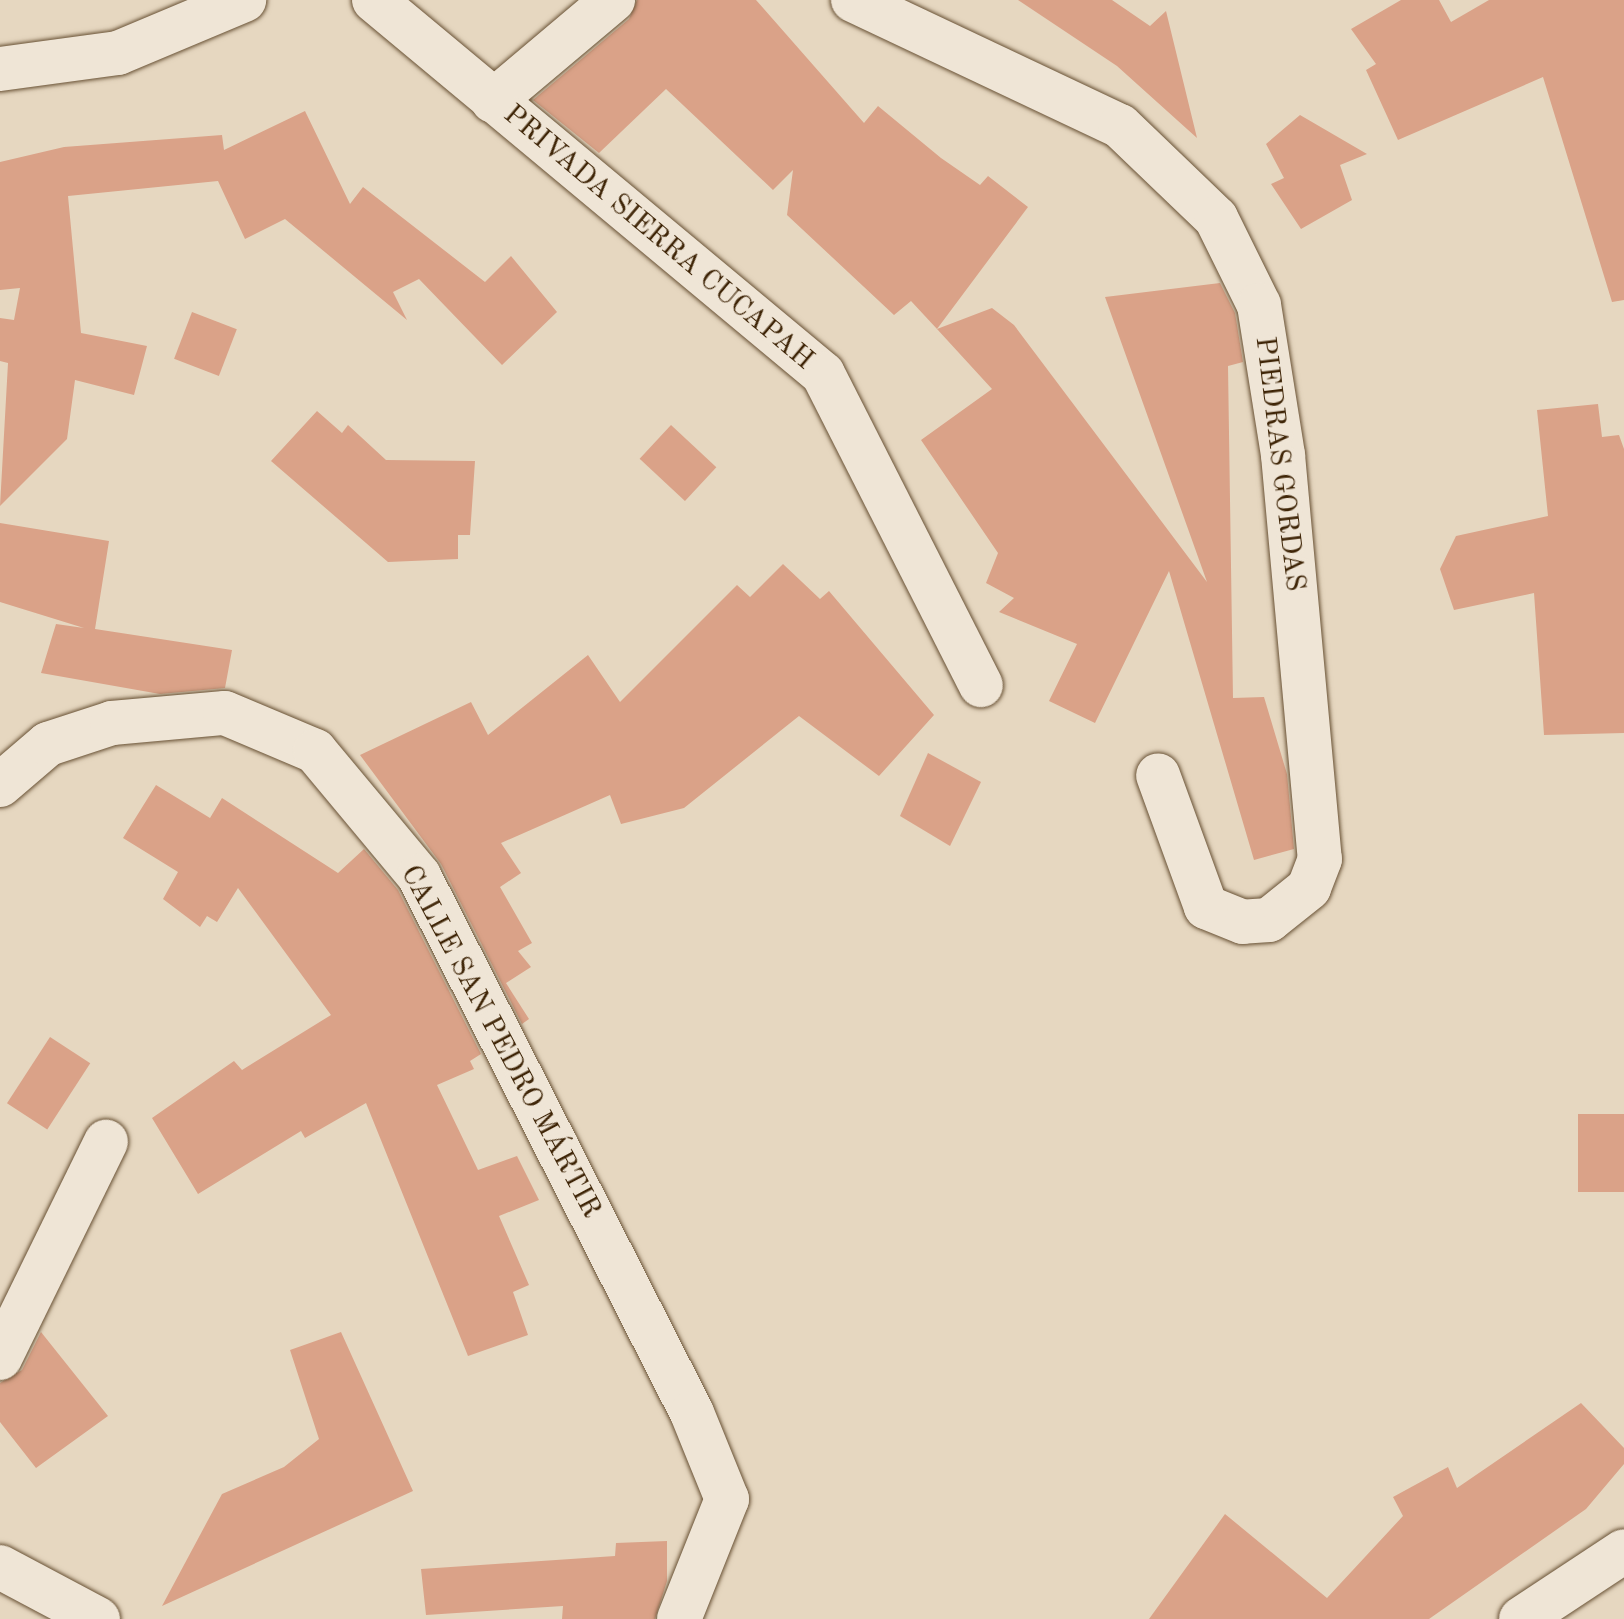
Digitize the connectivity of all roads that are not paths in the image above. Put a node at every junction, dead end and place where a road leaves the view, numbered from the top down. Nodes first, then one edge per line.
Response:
1 (244, 0) edge
2 (374, 0) edge
3 (613, 0) edge
4 (853, 0) edge
5 (0, 69) edge
6 (493, 101) junction
7 (981, 685) dead end
8 (1158, 775) dead end
9 (0, 785) edge
10 (106, 1142) dead end
11 (0, 1358) edge
12 (1624, 1551) edge
13 (0, 1567) edge
14 (98, 1619) edge
15 (679, 1619) edge
16 (1521, 1619) edge

1 - 5 street
2 - 6 street, PRIVADA SIERRA CUCAPAH
3 - 6 street
4 - 8 street, PIEDRAS GORDAS
6 - 7 street, PRIVADA SIERRA CUCAPAH
9 - 15 street, CALLE SAN PEDRO MÁRTIR
10 - 11 street
12 - 16 street
13 - 14 street

